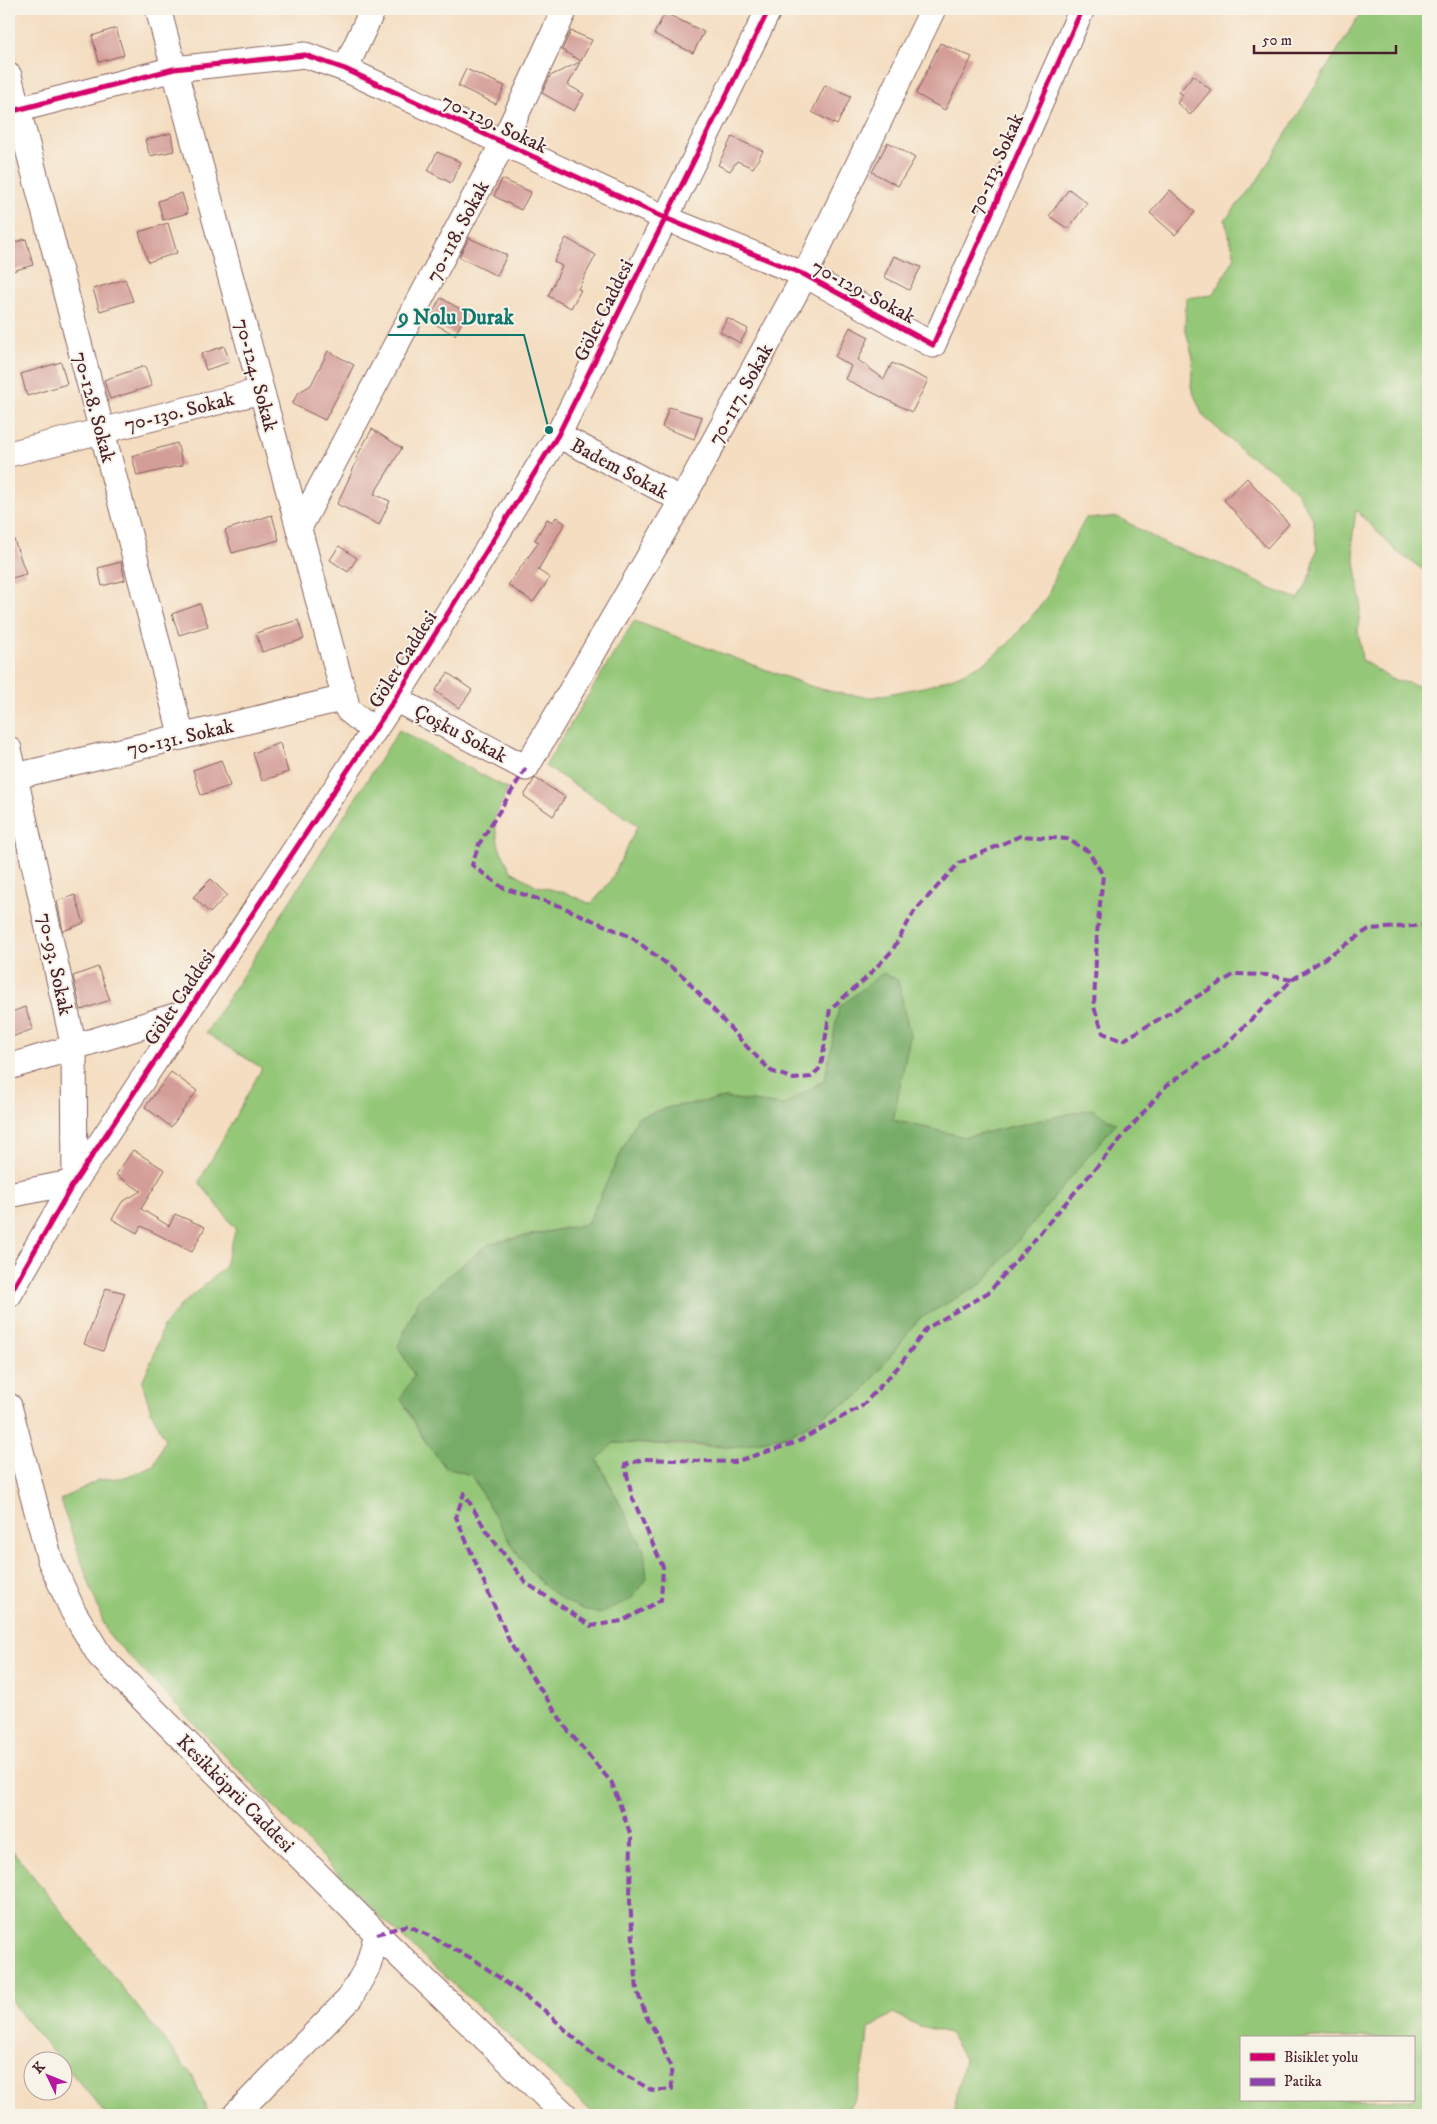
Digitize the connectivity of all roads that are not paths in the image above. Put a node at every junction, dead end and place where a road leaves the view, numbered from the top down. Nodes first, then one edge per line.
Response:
1 (158, 9) edge
2 (373, 9) edge
3 (565, 9) edge
4 (769, 9) edge
5 (933, 9) edge
6 (1082, 9) edge
7 (174, 69) junction
8 (345, 69) junction
9 (9, 76) edge
10 (13, 111) edge
11 (503, 143) junction
12 (665, 218) junction
13 (805, 275) junction
14 (936, 332) joint
15 (261, 391) junction
16 (102, 431) junction
17 (558, 435) junction
18 (9, 454) edge
19 (682, 500) junction
20 (299, 528) junction
21 (345, 698) junction
22 (395, 699) junction
23 (374, 730) junction
24 (182, 737) junction
25 (9, 749) edge
26 (526, 768) joint
27 (16, 776) junction
28 (188, 1012) junction
29 (74, 1048) junction
30 (9, 1067) edge
31 (74, 1182) junction
32 (9, 1194) edge
33 (9, 1295) edge
34 (9, 1406) edge
35 (377, 1934) junction
36 (235, 2115) edge
37 (565, 2115) edge

1 - 7 street, 70-124. Sokak
2 - 8 street
3 - 11 street, 70-118. Sokak
4 - 12 street, Gölet Caddesi
5 - 13 street, 70-117. Sokak
6 - 14 street, 70-113. Sokak
7 - 8 street, 70-129. Sokak
7 - 10 street, 70-129. Sokak
7 - 15 street, 70-124. Sokak
8 - 11 street, 70-129. Sokak
9 - 10 street, 70-128. Sokak
10 - 16 street, 70-128. Sokak
11 - 12 street, 70-129. Sokak
11 - 20 street, 70-118. Sokak
12 - 13 street, 70-129. Sokak
12 - 17 street, Gölet Caddesi
13 - 14 street, 70-129. Sokak
13 - 19 street, 70-117. Sokak
15 - 16 street, 70-130. Sokak
15 - 20 street, 70-124. Sokak
16 - 18 street, 70-130. Sokak
16 - 24 street, 70-128. Sokak
17 - 19 street, Badem Sokak
17 - 22 street, Gölet Caddesi
19 - 26 street, 70-117. Sokak
20 - 21 street, 70-124. Sokak
21 - 23 street, 70-124. Sokak
21 - 24 street, 70-131. Sokak
22 - 23 street, Gölet Caddesi
22 - 26 street, Çoşku Sokak
23 - 28 street, Gölet Caddesi
24 - 27 street, 70-131. Sokak
25 - 27 street, 70-93. Sokak
27 - 29 street, 70-93. Sokak
28 - 29 street
28 - 31 street, Gölet Caddesi
29 - 30 street
29 - 31 street, 70-93. Sokak
31 - 32 street
31 - 33 street, Gölet Caddesi
34 - 35 street, Kesikköprü Caddesi
35 - 36 street
35 - 37 street, Kesikköprü Caddesi

